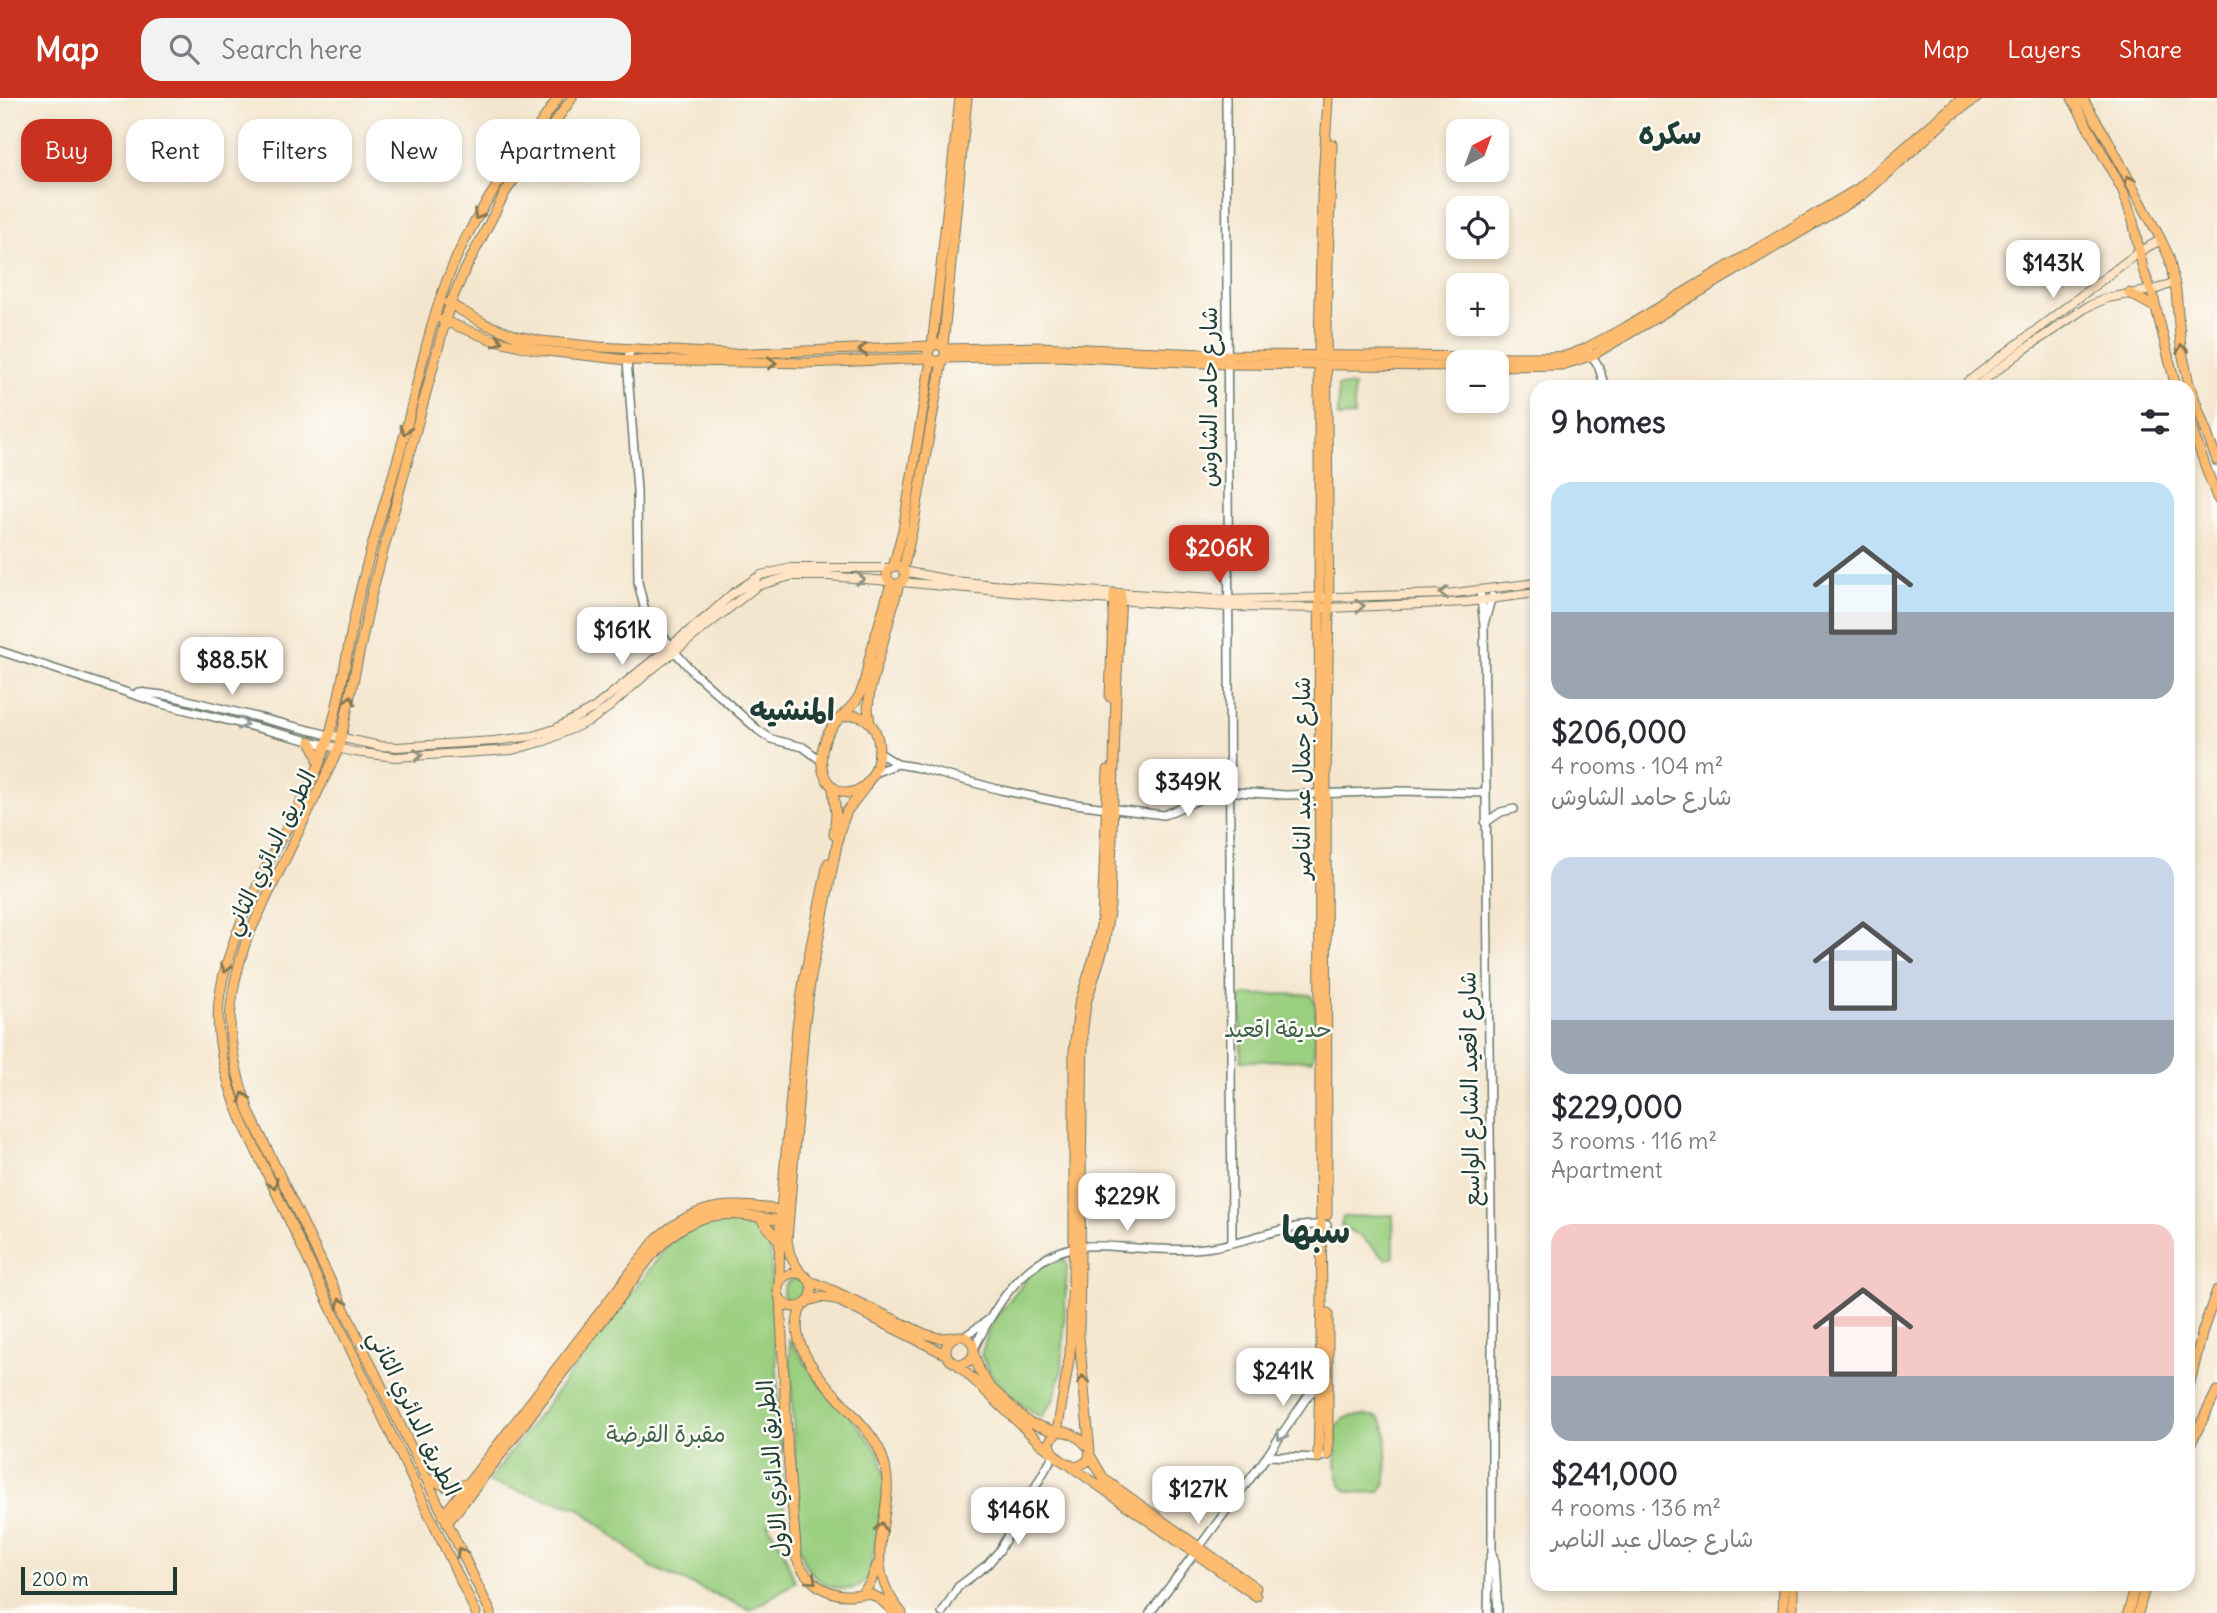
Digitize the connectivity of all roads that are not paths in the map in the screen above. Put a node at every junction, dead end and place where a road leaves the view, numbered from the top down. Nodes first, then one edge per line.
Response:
1 (558, 98) edge
2 (572, 98) edge
3 (960, 98) edge
4 (967, 98) edge
5 (1226, 98) edge
6 (1328, 98) edge
7 (1334, 98) edge
8 (1962, 98) edge
9 (1977, 98) edge
10 (2072, 98) edge
11 (2082, 98) edge
12 (2147, 216) junction
13 (2133, 221) junction
14 (2161, 240) junction
15 (2140, 251) junction
16 (2175, 282) junction
17 (2150, 290) junction
18 (2129, 293) junction
19 (440, 301) junction
20 (450, 304) junction
21 (2156, 307) junction
22 (433, 318) junction
23 (445, 321) junction
24 (931, 346) junction
25 (631, 349) junction
26 (1590, 352) junction
27 (944, 354) junction
28 (930, 359) junction
29 (1226, 359) junction
30 (1323, 359) junction
31 (627, 360) junction
32 (1446, 365) edge
33 (1509, 366) edge
34 (1602, 380) edge
35 (1970, 380) edge
36 (1985, 380) edge
37 (2174, 380) edge
38 (2188, 380) edge
39 (2195, 400) edge
40 (2195, 437) edge
41 (2217, 461) edge
42 (2217, 498) edge
43 (897, 569) junction
44 (895, 582) junction
45 (1530, 584) edge
46 (1492, 590) junction
47 (1480, 591) junction
48 (1530, 594) edge
49 (1117, 597) junction
50 (1492, 600) junction
51 (1480, 601) junction
52 (1228, 603) junction
53 (1324, 603) junction
54 (1484, 625) junction
55 (673, 649) junction
56 (0, 651) edge
57 (130, 692) junction
58 (843, 717) junction
59 (870, 723) junction
60 (329, 735) junction
61 (342, 738) junction
62 (310, 741) junction
63 (824, 743) junction
64 (326, 745) junction
65 (803, 747) junction
66 (339, 748) junction
67 (878, 752) junction
68 (822, 761) junction
69 (319, 764) junction
70 (897, 764) junction
71 (874, 773) junction
72 (866, 786) junction
73 (833, 788) junction
74 (1230, 791) junction
75 (1323, 792) junction
76 (1485, 793) junction
77 (1110, 809) junction
78 (1514, 809) dead end
79 (1485, 823) junction
80 (784, 1196) junction
81 (767, 1209) junction
82 (785, 1211) junction
83 (759, 1217) junction
84 (784, 1222) junction
85 (1325, 1225) junction
86 (1306, 1227) junction
87 (1322, 1239) junction
88 (1232, 1241) junction
89 (780, 1242) junction
90 (1078, 1247) junction
91 (801, 1274) junction
92 (810, 1281) junction
93 (779, 1285) junction
94 (2216, 1292) edge
95 (780, 1298) junction
96 (805, 1304) junction
97 (988, 1319) junction
98 (965, 1336) junction
99 (954, 1337) junction
100 (974, 1352) junction
101 (947, 1354) junction
102 (956, 1363) junction
103 (2195, 1363) edge
104 (1301, 1373) dead end
105 (1325, 1376) junction
106 (2217, 1391) edge
107 (1311, 1393) junction
108 (1056, 1432) junction
109 (2195, 1435) edge
110 (1089, 1452) junction
111 (1054, 1453) junction
112 (1268, 1456) junction
113 (1323, 1456) joint
114 (1071, 1466) junction
115 (424, 1476) junction
116 (468, 1484) junction
117 (445, 1519) junction
118 (434, 1527) junction
119 (1197, 1550) junction
120 (1492, 1553) junction
121 (878, 1561) junction
122 (1784, 1591) edge
123 (1793, 1591) edge
124 (2134, 1591) edge
125 (2144, 1591) edge
126 (1256, 1592) dead end
127 (861, 1594) junction
128 (476, 1613) edge
129 (491, 1613) edge
130 (894, 1613) edge
131 (902, 1613) edge
132 (942, 1613) edge
133 (1150, 1613) edge
134 (1488, 1613) edge
135 (1498, 1613) edge
136 (1783, 1613) edge
137 (1793, 1613) edge
138 (2128, 1613) edge
139 (2138, 1613) edge

1 -> 19 main road, الطريق الدائري الثاني
2 - 20 main road, الطريق الدائري الثاني
3 - 24 main road
4 - 27 main road
5 - 29 street, شارع حامد الشاوش
6 - 30 main road, شارع جمال عبد الناصر
7 - 30 main road, شارع جمال عبد الناصر
8 - 26 main road
9 - 26 main road
10 - 13 main road
12 -> 11 main road
12 - 13 main road
12 - 14 main road
13 - 15 main road
14 - 15 main road
14 - 16 main road
15 - 17 main road
15 - 35 main road
16 - 17 main road
38 -> 16 main road
17 - 18 main road
17 - 21 main road
18 - 21 main road
18 - 36 main road
19 - 20 main road
19 - 22 main road, الطريق الدائري الثاني
20 - 23 main road, الطريق الدائري الثاني
20 - 25 main road
21 - 37 main road
22 - 23 main road
22 -> 60 main road, الطريق الدائري الثاني
23 -> 31 main road
61 -> 23 main road, الطريق الدائري الثاني
24 -> 25 main road
24 - 27 main road
24 - 28 main road
25 - 31 street
26 - 30 main road
26 - 33 main road
26 - 34 street
27 - 28 main road
27 - 29 main road
27 - 43 main road
31 -> 28 main road
28 - 43 main road
29 - 30 main road
29 - 52 street, شارع حامد الشاوش
30 - 32 main road
30 - 53 main road, شارع جمال عبد الناصر
31 - 55 street
41 -> 39 main road
40 - 42 main road
43 - 44 main road
43 - 44 main road
43 - 49 main road
43 - 55 main road
44 - 49 main road
55 -> 44 main road
44 - 58 main road
44 - 59 main road
45 - 46 main road
46 - 47 main road
46 - 50 street
47 - 51 street
47 -> 53 main road
48 - 50 main road
49 - 52 main road
49 - 77 main road
50 - 51 main road
50 - 54 street
53 -> 51 main road
51 - 54 street
52 - 53 main road
52 - 74 street, شارع حامد الشاوش
53 - 75 main road, شارع جمال عبد الناصر
54 - 76 street, شارع اقعيد الشارع الواسع
55 - 61 main road
55 - 65 street
66 -> 55 main road
56 - 57 street
57 - 60 street
57 -> 62 street
58 - 59 main road
58 - 63 main road
59 - 67 main road
60 - 61 main road
60 - 64 main road, الطريق الدائري الثاني
61 - 66 main road, الطريق الدائري الثاني
62 - 64 street
62 - 69 main road
63 - 65 street
63 - 68 main road
64 - 66 main road
64 - 69 main road, الطريق الدائري الثاني
65 - 68 street
115 -> 66 main road, الطريق الدائري الثاني
67 - 70 street
67 - 71 main road
68 - 73 main road
69 -> 118 main road, الطريق الدائري الثاني
70 - 71 street
70 - 77 street
71 - 72 main road
72 - 73 main road
72 - 82 main road
73 - 80 main road
74 - 75 street
74 - 77 street
74 - 88 street, شارع حامد الشاوش
75 - 76 street
75 - 85 main road, شارع جمال عبد الناصر
76 - 79 street, شارع اقعيد الشارع الواسع
77 - 90 main road
78 - 79 street
79 - 120 street, شارع اقعيد الشارع الواسع
80 - 81 main road
80 - 82 main road
81 - 82 main road
81 - 116 main road
82 - 84 main road
83 - 84 main road
83 - 89 main road
83 - 117 main road
84 - 89 main road
84 - 91 main road
85 - 86 street
85 - 87 main road, شارع جمال عبد الناصر
85 - 105 main road, شارع جمال عبد الناصر
86 - 87 street
86 - 88 street
87 - 105 main road, شارع جمال عبد الناصر
88 - 90 street
89 - 93 main road
90 - 97 street
90 - 108 main road
110 -> 90 main road
91 - 92 main road
91 - 93 main road
92 - 96 main road
92 - 99 main road
93 - 95 main road
94 - 103 main road
95 - 96 main road
95 -> 127 main road, الطريق الدائري الاول
96 - 101 main road
121 -> 96 main road
97 - 98 street
97 - 100 street
98 - 99 main road
98 - 100 main road
99 - 101 main road
100 - 102 main road
100 - 108 main road
101 - 102 main road
102 - 111 main road
104 - 107 street
105 - 107 street
105 - 113 main road, شارع جمال عبد الناصر
106 - 109 main road
107 -> 112 street
108 - 110 main road
108 - 111 main road
110 - 114 main road
110 - 119 main road
111 - 114 main road
111 - 132 street
112 - 113 street
112 - 119 street
114 - 119 main road
115 - 116 main road
115 - 117 main road, الطريق الدائري الثاني
116 - 117 main road
117 - 118 main road
129 -> 117 main road, الطريق الدائري الثاني
118 - 128 main road, الطريق الدائري الثاني
119 - 126 main road
119 - 133 street
120 - 134 street, شارع اقعيد الشارع الواسع
120 - 135 street, شارع اقعيد الشارع الواسع
121 - 127 main road
121 - 131 main road
122 - 136 main road
123 - 137 main road
124 - 138 main road
125 - 139 main road
127 - 130 main road, الطريق الدائري الاول

